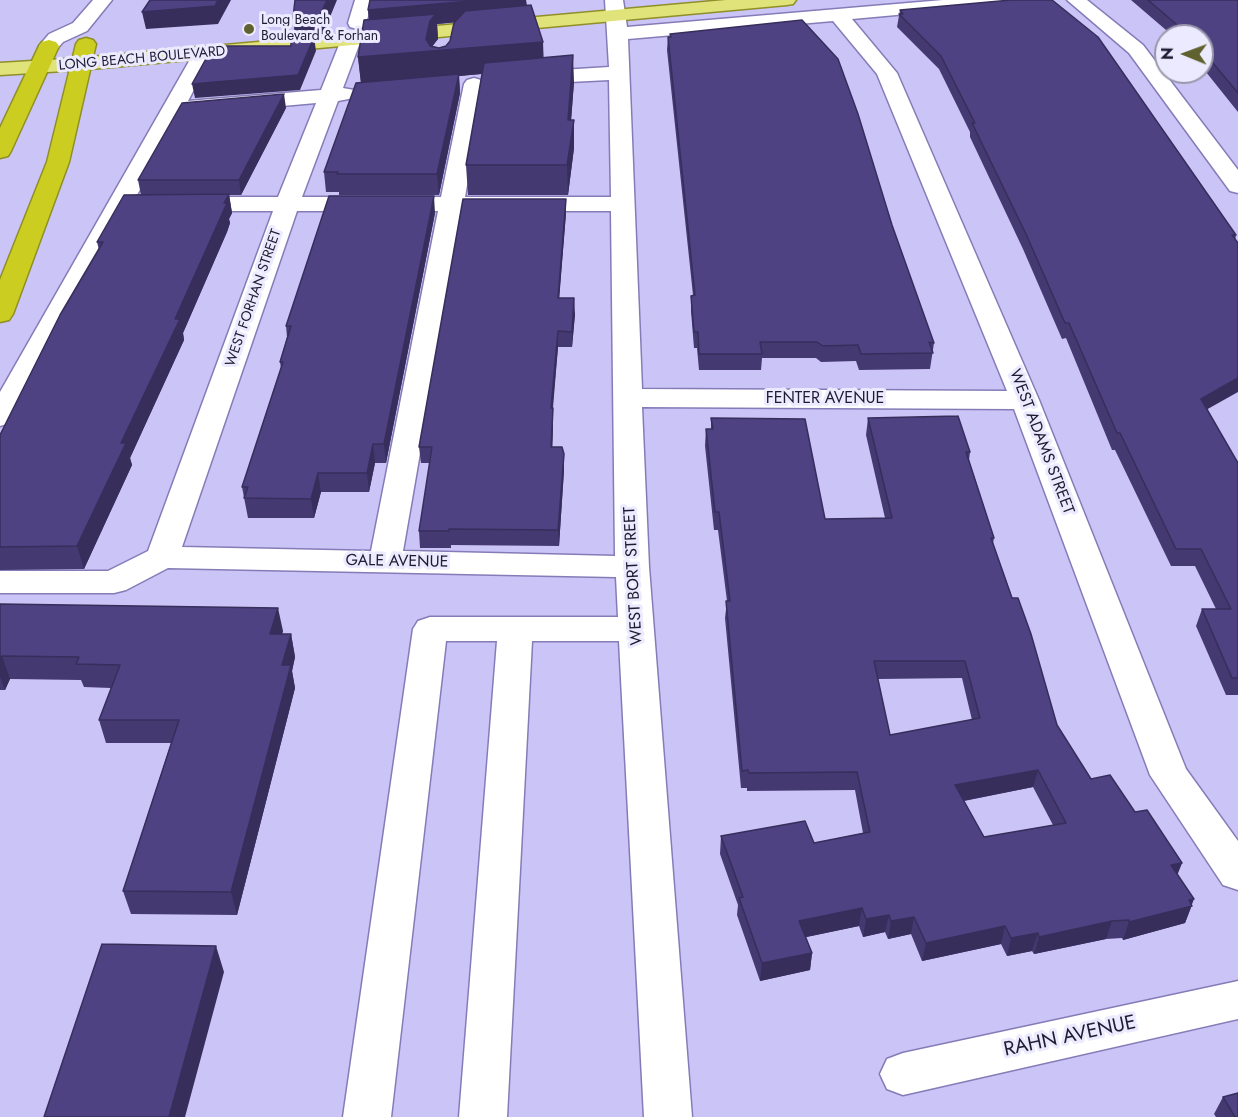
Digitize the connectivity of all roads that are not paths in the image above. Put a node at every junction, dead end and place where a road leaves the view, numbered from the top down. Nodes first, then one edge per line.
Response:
1 (104, 0) edge
2 (364, 0) edge
3 (660, 0) edge
4 (787, 0) edge
5 (1006, 0) edge
6 (1076, 0) edge
7 (616, 13) edge
8 (837, 15) junction
9 (461, 29) junction
10 (354, 32) junction
11 (92, 44) junction
12 (444, 47) edge
13 (23, 49) edge
14 (203, 53) junction
15 (41, 67) junction
16 (0, 69) edge
17 (618, 73) junction
18 (363, 93) edge
19 (329, 96) junction
20 (174, 110) junction
21 (0, 151) edge
22 (1238, 186) edge
23 (167, 204) edge
24 (452, 204) junction
25 (621, 204) junction
26 (287, 205) junction
27 (0, 314) edge
28 (626, 398) junction
29 (1025, 400) junction
30 (0, 417) edge
31 (162, 557) junction
32 (385, 562) junction
33 (632, 567) junction
34 (0, 582) edge
35 (515, 629) junction
36 (637, 629) junction
37 (1238, 873) edge
38 (1238, 1000) edge
39 (903, 1074) dead end
40 (367, 1117) edge
41 (483, 1117) edge
42 (668, 1117) edge

1 - 11 street
2 - 10 street, WEST FORHAN STREET
3 - 7 main road, LONG BEACH BOULEVARD
4 - 7 main road, LONG BEACH BOULEVARD
5 - 8 street
6 - 22 street
7 - 8 street
7 - 9 main road, LONG BEACH BOULEVARD
7 - 10 main road, LONG BEACH BOULEVARD
7 - 17 street, WEST BORT STREET
8 - 29 street, WEST ADAMS STREET
9 - 10 main road, LONG BEACH BOULEVARD
9 - 12 street
10 - 11 main road, LONG BEACH BOULEVARD
10 - 14 main road, LONG BEACH BOULEVARD
10 - 19 street, WEST FORHAN STREET
11 - 13 main road, LONG BEACH BOULEVARD
11 - 14 main road, LONG BEACH BOULEVARD
11 - 15 main road, LONG BEACH BOULEVARD
11 - 27 highway
13 - 15 highway
14 - 20 street
15 - 16 main road, LONG BEACH BOULEVARD
15 - 21 highway
17 - 24 street
17 - 25 street, WEST BORT STREET
18 - 19 street
19 - 20 street
19 - 26 street, WEST FORHAN STREET
20 - 30 street
23 - 26 street
24 - 25 street
24 - 26 street
24 - 32 street
25 - 28 street, WEST BORT STREET
26 - 31 street, WEST FORHAN STREET
28 - 29 street, FENTER AVENUE
28 - 33 street, WEST BORT STREET
29 - 37 street, WEST ADAMS STREET
31 - 32 street, GALE AVENUE
31 - 34 street
32 - 33 street, GALE AVENUE
33 - 36 street, WEST BORT STREET
35 - 36 street
35 - 40 street
35 - 41 street
36 - 42 street, WEST BORT STREET
38 - 39 street, RAHN AVENUE

